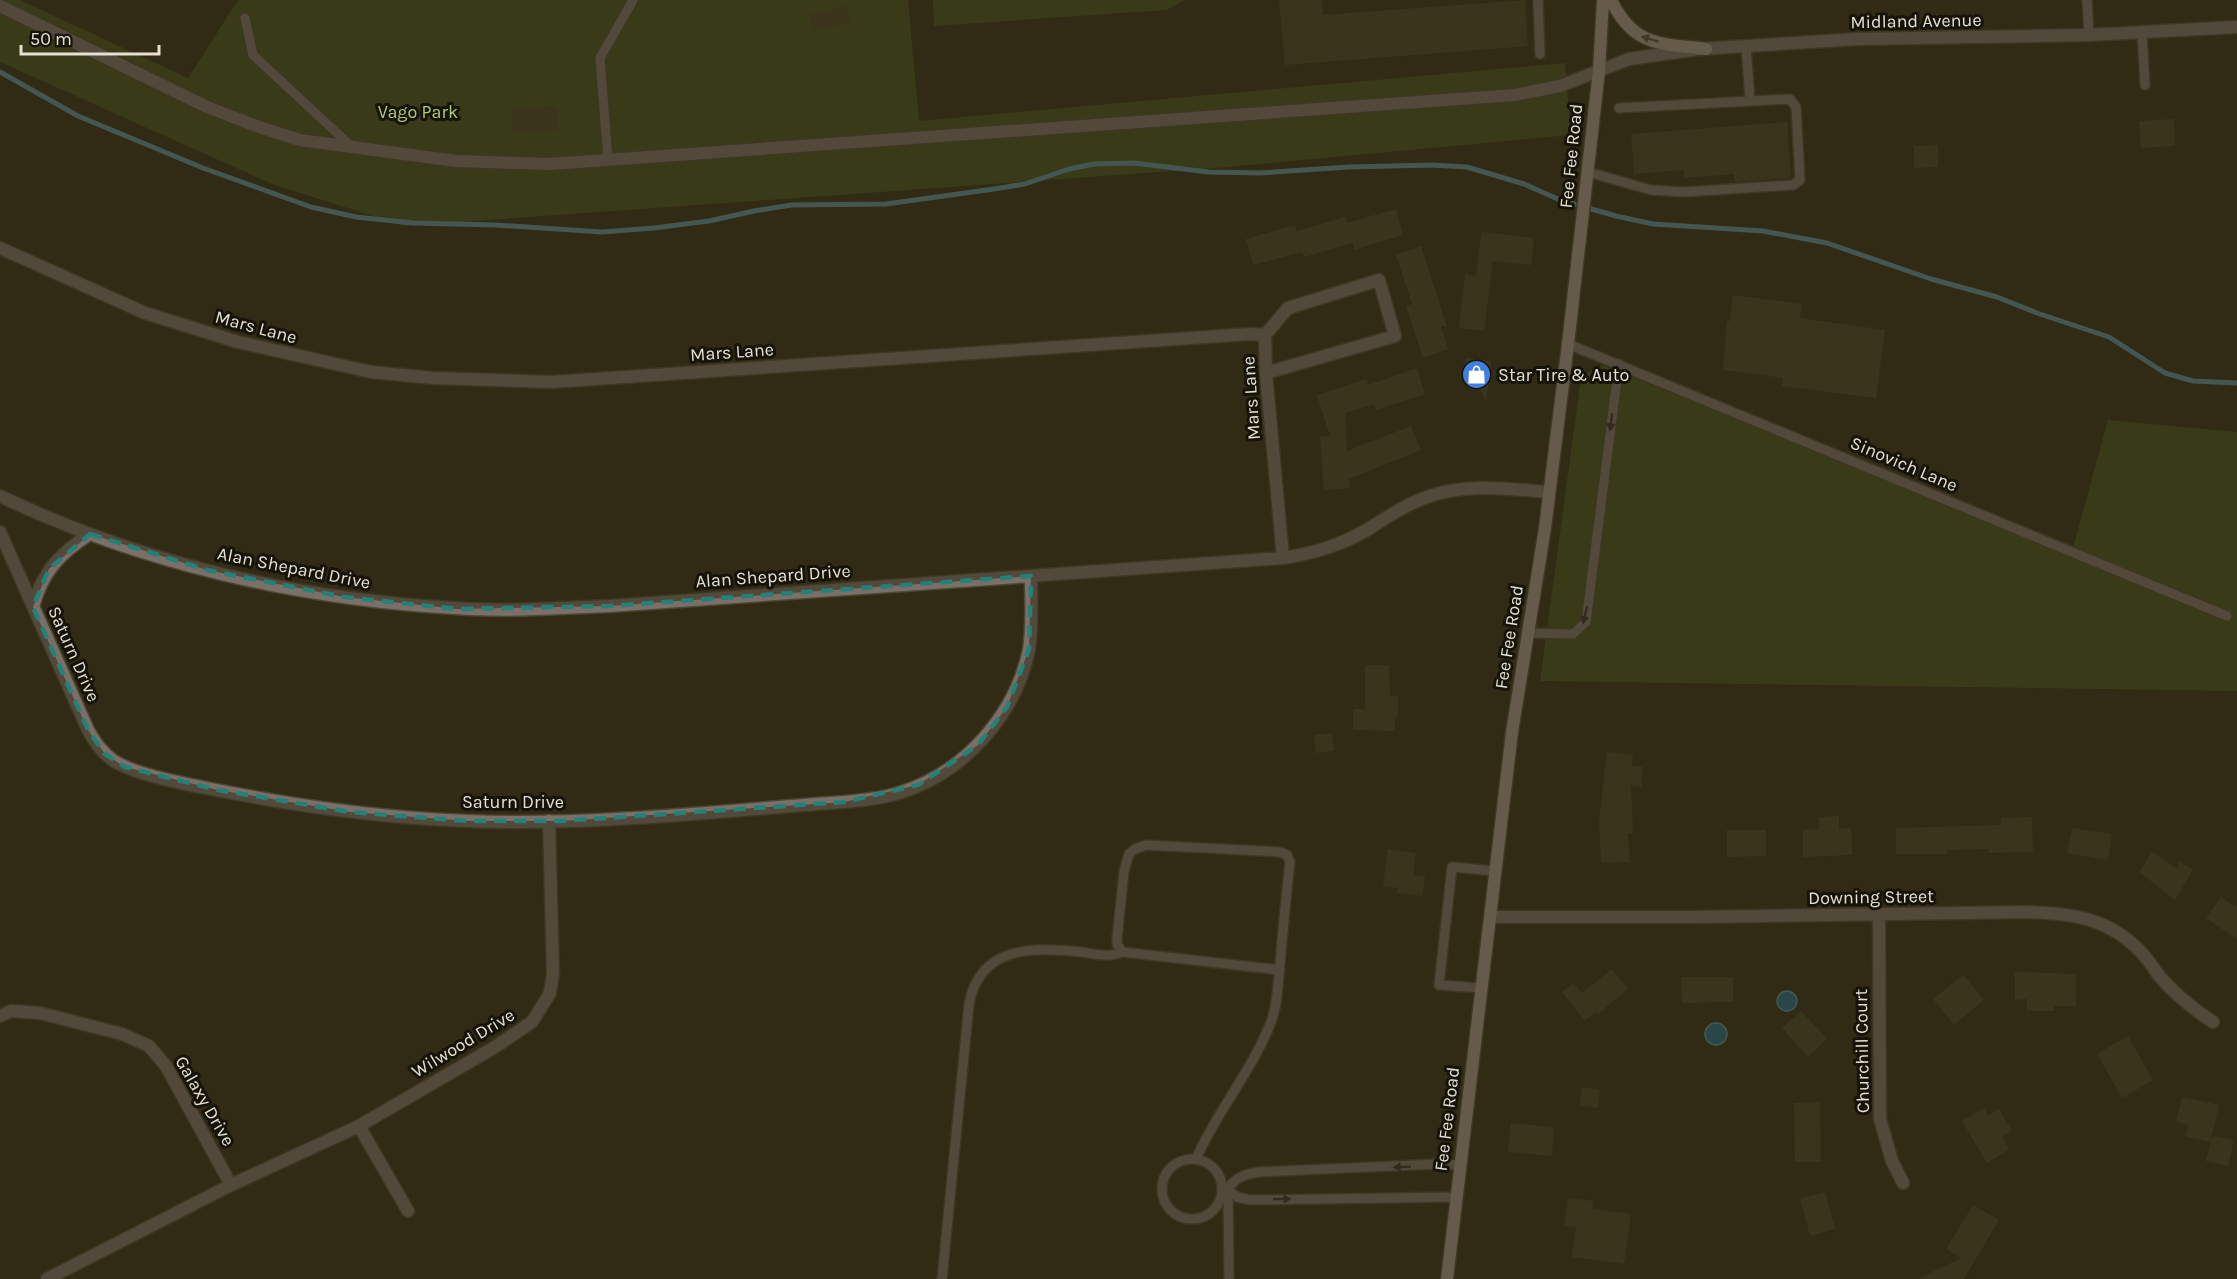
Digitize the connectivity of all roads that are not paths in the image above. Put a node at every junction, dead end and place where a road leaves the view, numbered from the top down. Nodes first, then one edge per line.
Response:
1 (633, 0) edge
2 (1538, 0) edge
3 (1603, 0) edge
4 (1611, 0) edge
5 (2087, 0) edge
6 (0, 6) edge
7 (245, 18) dead end
8 (2237, 27) edge
9 (2142, 33) junction
10 (2089, 36) junction
11 (1746, 46) junction
12 (1706, 49) junction
13 (1540, 54) dead end
14 (1599, 71) junction
15 (2145, 85) dead end
16 (1750, 100) junction
17 (1619, 108) dead end
18 (352, 147) junction
19 (608, 160) junction
20 (1587, 175) junction
21 (0, 248) edge
22 (1265, 335) junction
23 (1568, 344) junction
24 (1619, 364) junction
25 (1266, 373) junction
26 (1548, 492) junction
27 (0, 496) edge
28 (0, 532) edge
29 (90, 534) junction
30 (1283, 558) junction
31 (1031, 576) junction
32 (33, 607) junction
33 (2227, 616) dead end
34 (1528, 633) junction
35 (549, 821) junction
36 (1496, 871) junction
37 (1879, 915) junction
38 (1490, 917) junction
39 (1122, 952) junction
40 (1280, 970) junction
41 (1481, 988) junction
42 (0, 1016) edge
43 (2213, 1022) dead end
44 (359, 1126) junction
45 (1196, 1159) junction
46 (1460, 1166) junction
47 (1903, 1183) dead end
48 (231, 1185) junction
49 (1225, 1188) junction
50 (1456, 1197) junction
51 (408, 1211) dead end
52 (47, 1279) edge
53 (942, 1279) edge
54 (1229, 1279) edge
55 (1447, 1279) edge

1 - 19 lane
2 - 13 lane
3 - 14 street, Fee Fee Road
12 -> 4 street
5 - 10 lane
6 - 18 street, Midland Avenue
7 - 18 lane
8 - 9 street, Midland Avenue
9 - 10 street, Midland Avenue
9 - 15 lane
10 - 11 street, Midland Avenue
11 - 12 street, Midland Avenue
11 - 16 lane
12 - 14 street, Midland Avenue
14 - 19 street, Midland Avenue
14 - 20 street, Fee Fee Road
16 - 17 lane
16 - 20 lane
18 - 19 street, Midland Avenue
20 - 23 street, Fee Fee Road
21 - 22 street, Mars Lane
22 - 25 street, Mars Lane
22 - 25 street
23 - 24 lane, Sinovich Lane
23 - 26 street, Fee Fee Road
24 - 33 lane, Sinovich Lane
24 -> 34 lane
25 - 30 street, Mars Lane
26 - 30 street, Alan Shepard Drive
26 - 34 street, Fee Fee Road
27 - 29 street, Alan Shepard Drive
28 - 32 street, Saturn Drive
29 - 31 street, Alan Shepard Drive
29 - 32 street
30 - 31 street, Alan Shepard Drive
31 - 35 street, Saturn Drive
32 - 35 street, Saturn Drive
34 - 36 street, Fee Fee Road
35 - 44 street, Wilwood Drive
36 - 38 street, Fee Fee Road
36 - 41 lane
37 - 38 street, Downing Street
37 - 43 street, Downing Street
37 - 47 street, Churchill Court
38 - 41 street, Fee Fee Road
39 - 40 lane
39 - 40 lane
39 - 53 lane
40 - 45 lane
41 - 46 street, Fee Fee Road
42 - 48 street, Galaxy Drive
44 - 48 street, Wilwood Drive
44 - 51 street
45 - 49 lane
45 - 49 lane
46 -> 49 lane
46 - 50 street, Fee Fee Road
48 - 52 street, Wilwood Drive
49 -> 50 lane
49 - 54 lane
50 - 55 street, Fee Fee Road

